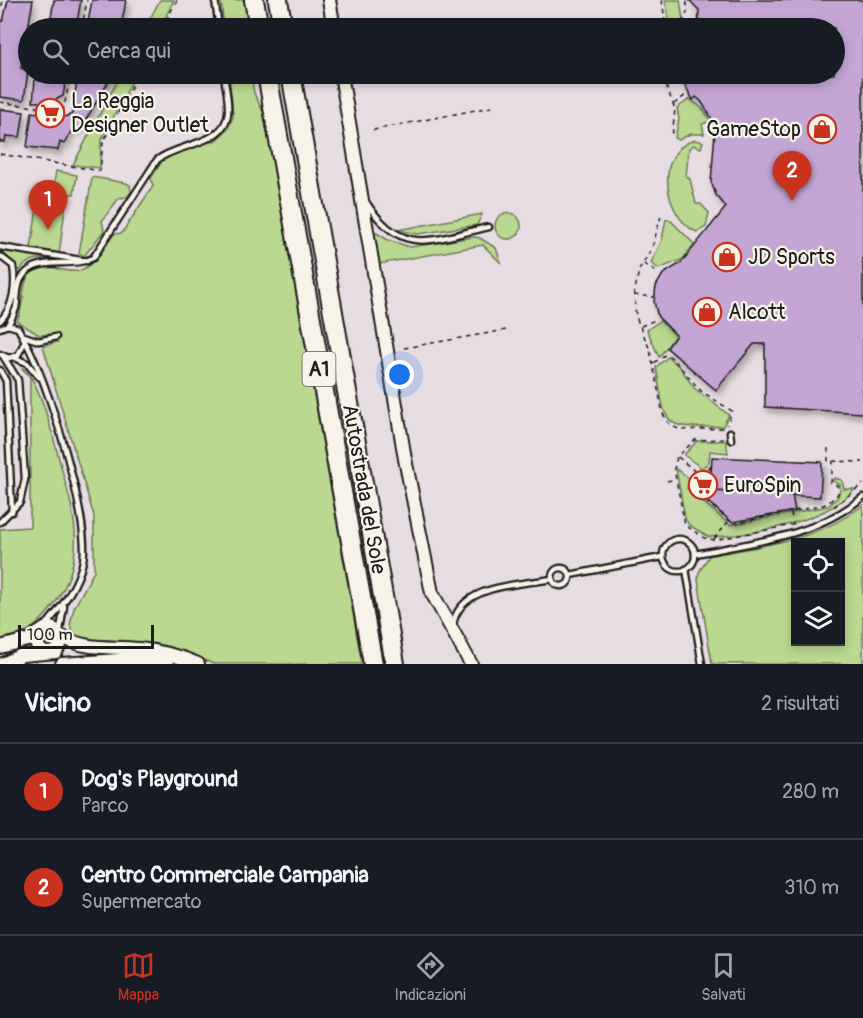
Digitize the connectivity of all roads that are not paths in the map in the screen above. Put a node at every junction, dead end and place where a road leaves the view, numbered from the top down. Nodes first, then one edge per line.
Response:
1 (215, 0) edge
2 (254, 0) edge
3 (278, 0) edge
4 (329, 0) edge
5 (218, 18) edge
6 (257, 18) edge
7 (281, 18) edge
8 (332, 18) edge
9 (225, 84) edge
10 (269, 84) edge
11 (293, 84) edge
12 (343, 84) edge
13 (359, 182) junction
14 (489, 227) dead end
15 (0, 247) edge
16 (0, 256) edge
17 (87, 261) junction
18 (0, 321) edge
19 (8, 325) junction
20 (0, 328) edge
21 (56, 337) dead end
22 (25, 339) junction
23 (2, 355) edge
24 (12, 357) junction
25 (0, 370) edge
26 (42, 382) junction
27 (730, 432) dead end
28 (731, 439) road end
29 (863, 497) edge
30 (12, 513) junction
31 (0, 522) edge
32 (695, 554) junction
33 (663, 557) junction
34 (686, 569) junction
35 (570, 575) junction
36 (552, 579) junction
37 (64, 605) junction
38 (453, 632) junction
39 (39, 633) junction
40 (60, 634) junction
41 (0, 647) edge
42 (49, 652) junction
43 (111, 660) junction
44 (3, 664) edge
45 (62, 664) edge
46 (167, 664) edge
47 (198, 664) edge
48 (373, 664) edge
49 (395, 664) edge
50 (471, 664) edge
51 (702, 664) edge

1 - 5 lane
2 - 6 highway
3 - 7 highway
4 - 8 street
9 - 17 lane
10 - 48 highway, Autostrada del Sole / A1
11 - 49 highway, Autostrada del Sole / A1
12 - 13 street
13 - 14 lane
13 - 38 street
15 - 17 lane
16 - 18 lane
17 - 19 lane
19 - 20 lane
19 - 22 lane
21 - 22 lane
22 - 24 lane
22 - 26 lane
23 - 24 lane
23 - 30 lane
24 - 26 lane
25 - 30 lane
26 - 37 lane
27 - 28 lane
29 - 32 lane
30 - 31 lane
32 - 33 lane
32 - 34 lane
33 - 34 lane
33 - 35 lane
34 - 51 lane
35 - 36 lane
35 - 36 lane
36 - 38 lane
37 - 39 lane
37 - 40 lane
38 - 50 street
39 - 40 street
39 - 41 street
39 - 42 street
40 - 42 street
40 - 47 street
42 - 43 street
42 - 44 street
43 - 45 street
43 - 46 street

